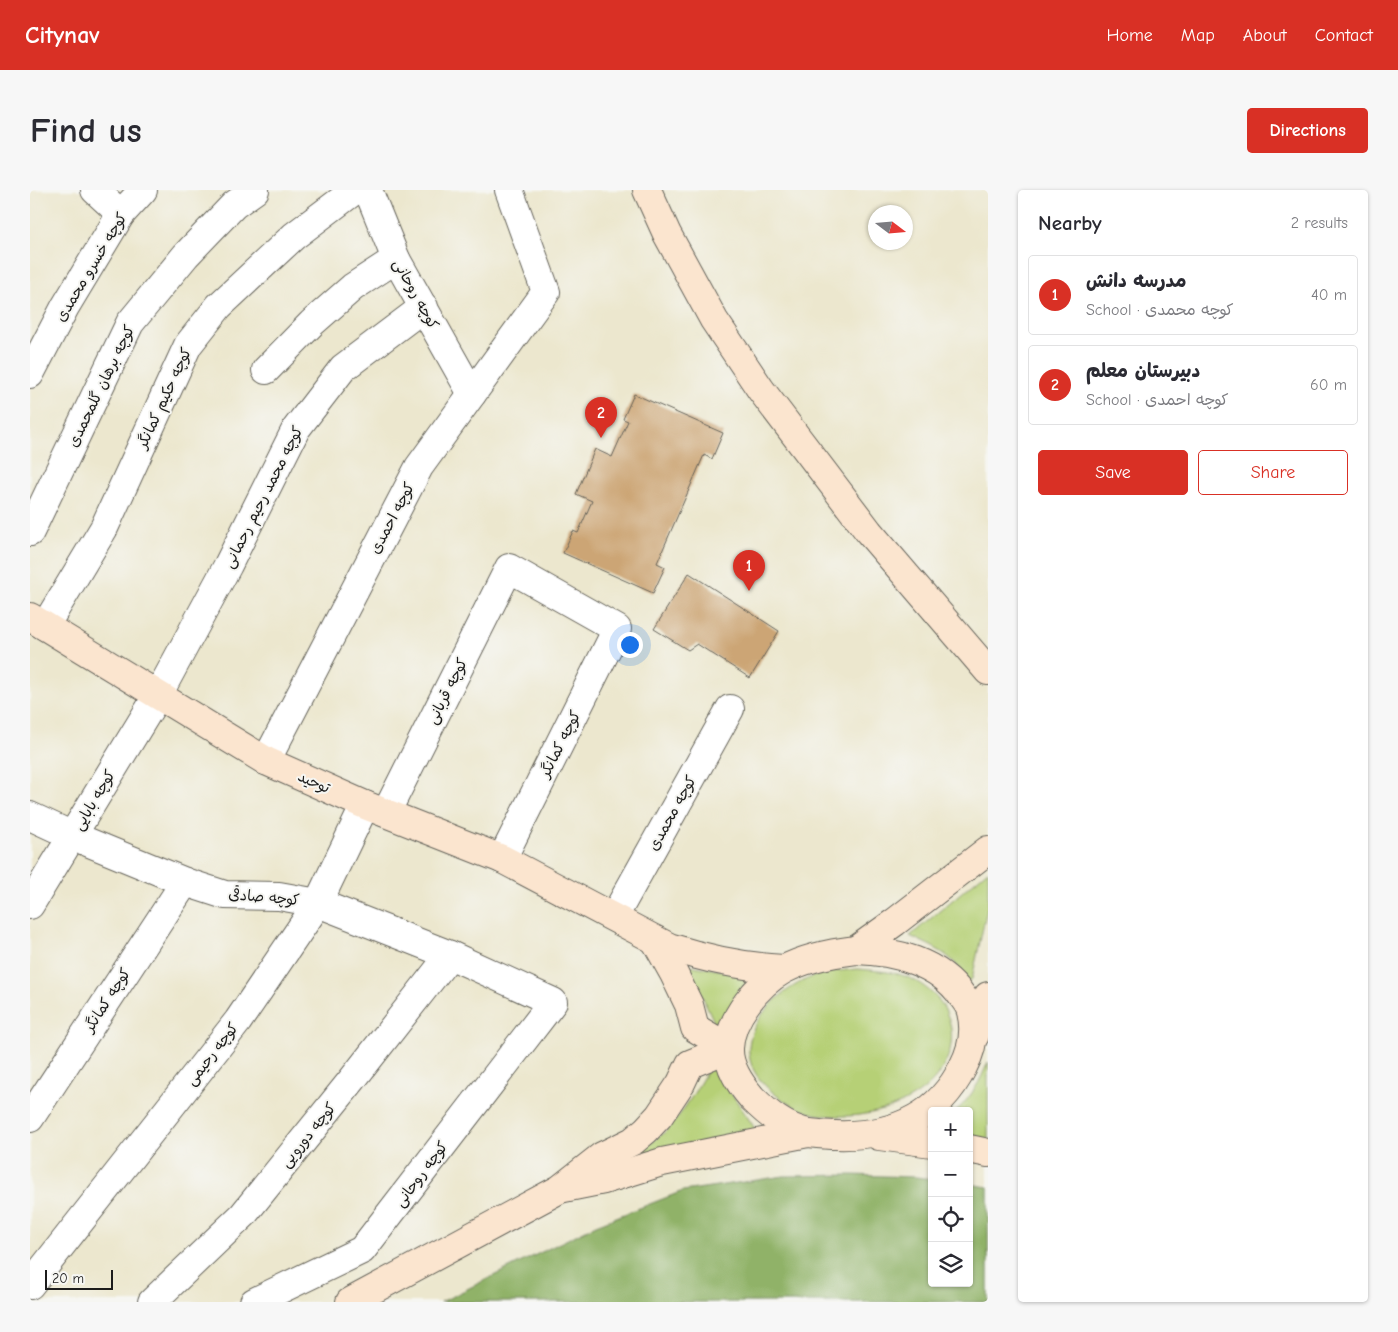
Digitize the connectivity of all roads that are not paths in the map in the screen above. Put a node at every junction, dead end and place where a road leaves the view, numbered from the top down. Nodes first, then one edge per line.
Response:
1 (95, 190) edge
2 (143, 190) edge
3 (255, 190) edge
4 (355, 190) edge
5 (368, 190) edge
6 (509, 190) edge
7 (647, 190) edge
8 (121, 214) junction
9 (396, 259) junction
10 (424, 307) junction
11 (266, 370) dead end
12 (30, 374) edge
13 (472, 394) junction
14 (30, 532) edge
15 (509, 568) joint
16 (38, 621) edge
17 (988, 672) edge
18 (158, 695) junction
19 (730, 709) dead end
20 (266, 761) junction
21 (376, 809) junction
22 (30, 816) edge
23 (73, 836) junction
24 (988, 850) edge
25 (502, 859) junction
26 (185, 882) junction
27 (318, 903) junction
28 (30, 905) edge
29 (614, 917) junction
30 (655, 940) junction
31 (856, 950) junction
32 (450, 955) junction
33 (784, 970) junction
34 (988, 996) edge
35 (553, 1002) joint
36 (695, 1028) junction
37 (973, 1041) junction
38 (729, 1048) junction
39 (690, 1064) junction
40 (30, 1118) edge
41 (808, 1133) junction
42 (868, 1134) junction
43 (928, 1142) edge
44 (973, 1151) edge
45 (988, 1153) edge
46 (560, 1189) junction
47 (30, 1285) edge
48 (152, 1302) edge
49 (254, 1302) edge
50 (350, 1302) edge

1 - 8 street
2 - 8 street, کوچه خسرو محمدی
3 - 14 street, کوچه برهان گلمحمدی
4 - 16 street, کوچه حکیم کمانگر
5 - 9 street, کوچه روحانی
6 - 13 street, کوچه احمدی
7 - 17 main road
8 - 12 street, کوچه خسرو محمدی
9 - 10 street, کوچه روحانی
9 - 11 street
10 - 13 street, کوچه روحانی
10 - 18 street, کوچه محمد رحیم رحمانی
13 - 20 street, کوچه احمدی
15 - 21 street, کوچه قربانی
15 - 25 street, کوچه کمانگر
16 - 18 main road, توحید
18 - 20 main road, توحید
18 - 23 street, کوچه بابایی
19 - 29 street, کوچه محمدی
20 - 21 main road, توحید
21 - 25 main road, توحید
21 - 27 street, کوچه رحیمی
22 - 23 street, کوچه صادقی
23 - 26 street, کوچه صادقی
23 - 28 street, کوچه بابایی
24 - 31 main road
25 - 29 main road, توحید
26 - 27 street, کوچه صادقی
26 - 40 street, کوچه کمانگر
27 - 32 street, کوچه صادقی
27 - 47 street, کوچه رحیمی
29 - 30 main road, توحید
30 - 33 main road, توحید
30 - 36 main road
31 - 33 main road
31 - 37 main road
32 - 35 street, کوچه صادقی
32 - 48 street, کوچه دورویی
33 - 38 main road
34 - 37 main road
35 - 49 street, کوچه روحانی
36 - 38 main road
36 - 39 main road
37 - 42 main road
38 - 39 main road
38 - 41 main road
39 - 46 main road
41 - 42 main road
41 - 46 main road
42 - 43 main road
44 - 45 main road
46 - 50 main road

